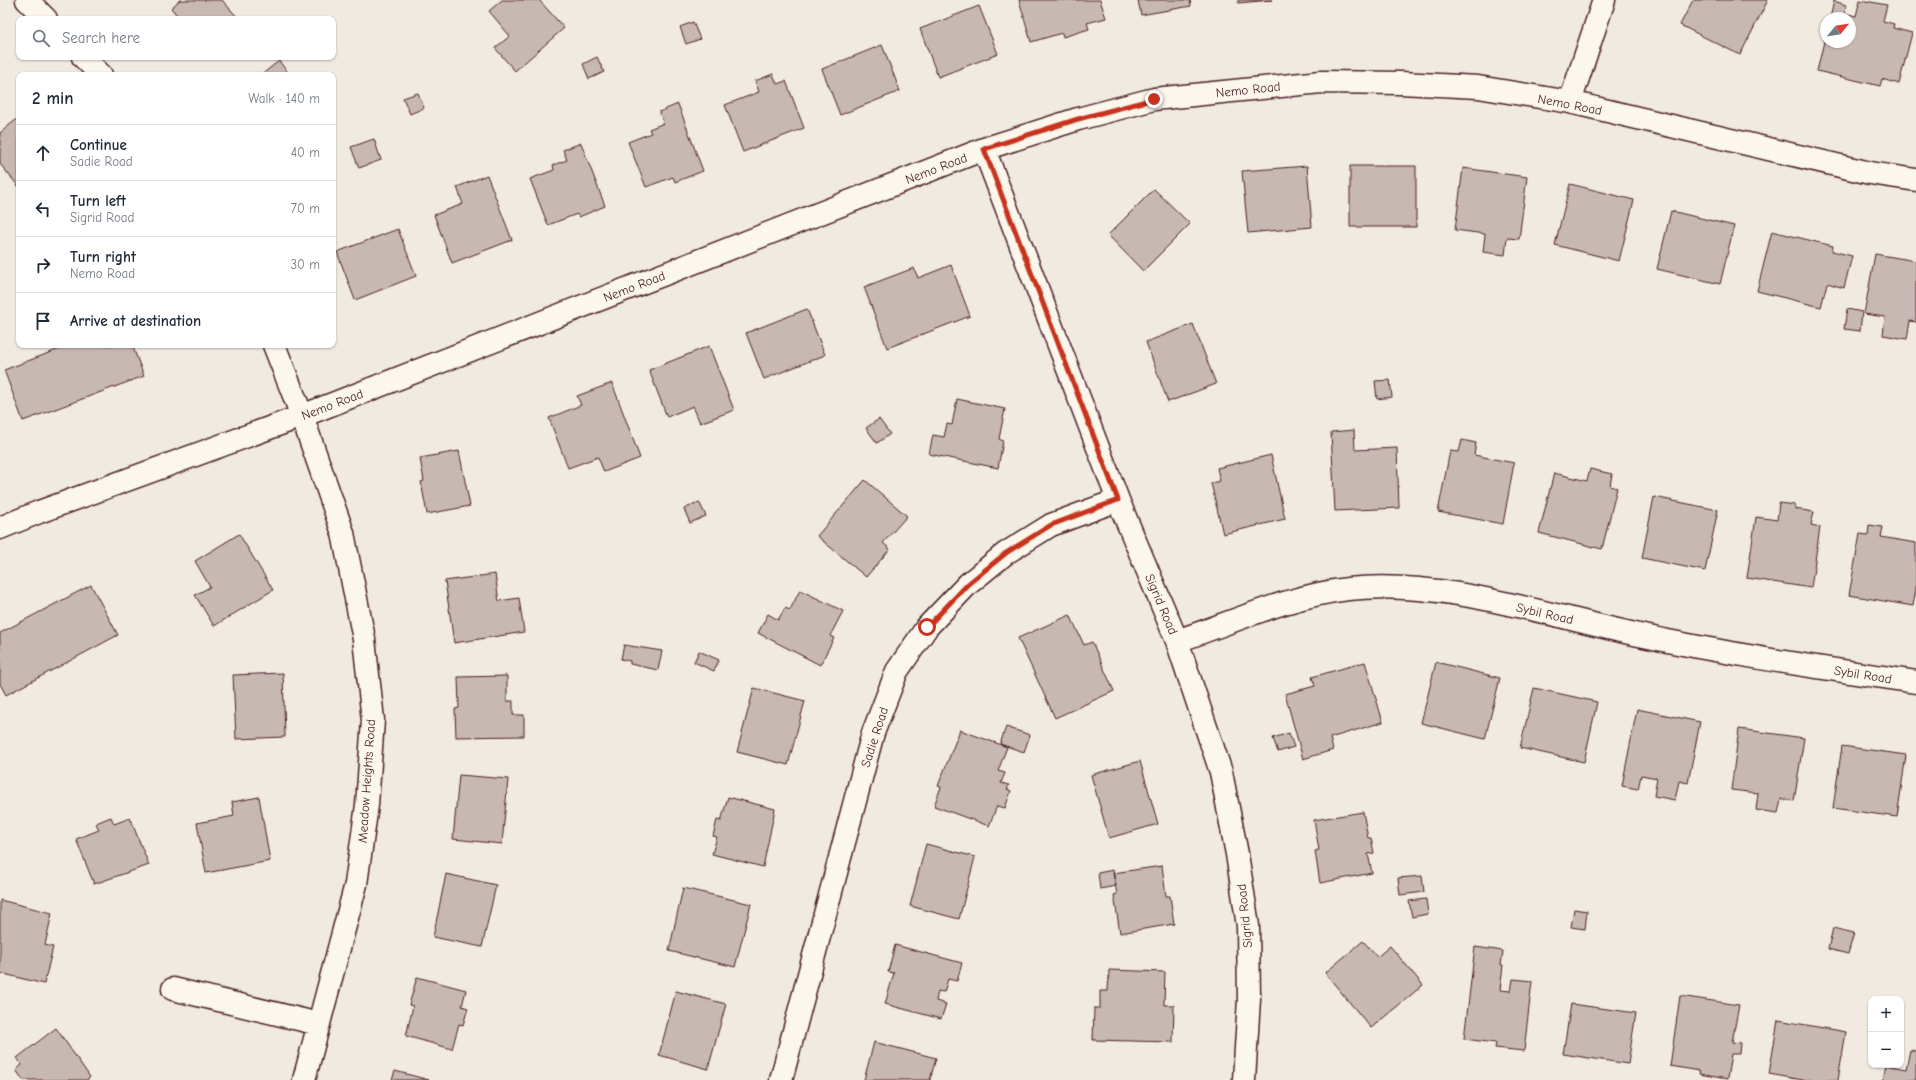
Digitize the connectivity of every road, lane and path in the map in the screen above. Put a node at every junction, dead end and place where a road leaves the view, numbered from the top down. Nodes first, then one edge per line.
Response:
1 (27, 0) edge
2 (1604, 0) edge
3 (43, 16) edge
4 (86, 60) edge
5 (98, 72) edge
6 (1570, 102) junction
7 (984, 149) junction
8 (1916, 180) edge
9 (275, 348) edge
10 (302, 416) junction
11 (1118, 500) junction
12 (0, 528) edge
13 (1177, 641) junction
14 (1916, 682) edge
15 (173, 989) dead end
16 (319, 1024) junction
17 (304, 1080) edge
18 (781, 1080) edge
19 (1244, 1080) edge

1 - 3 street
2 - 6 street
4 - 5 street
6 - 7 street, Nemo Road
6 - 8 street, Nemo Road
7 - 10 street, Nemo Road
7 - 11 street, Sigrid Road
9 - 10 street, Meadow Heights Road
10 - 12 street, Nemo Road
10 - 16 street, Meadow Heights Road
11 - 13 street, Sigrid Road
11 - 18 street, Sadie Road
13 - 14 street, Sybil Road
13 - 19 street, Sigrid Road
15 - 16 street
16 - 17 street, Meadow Heights Road

